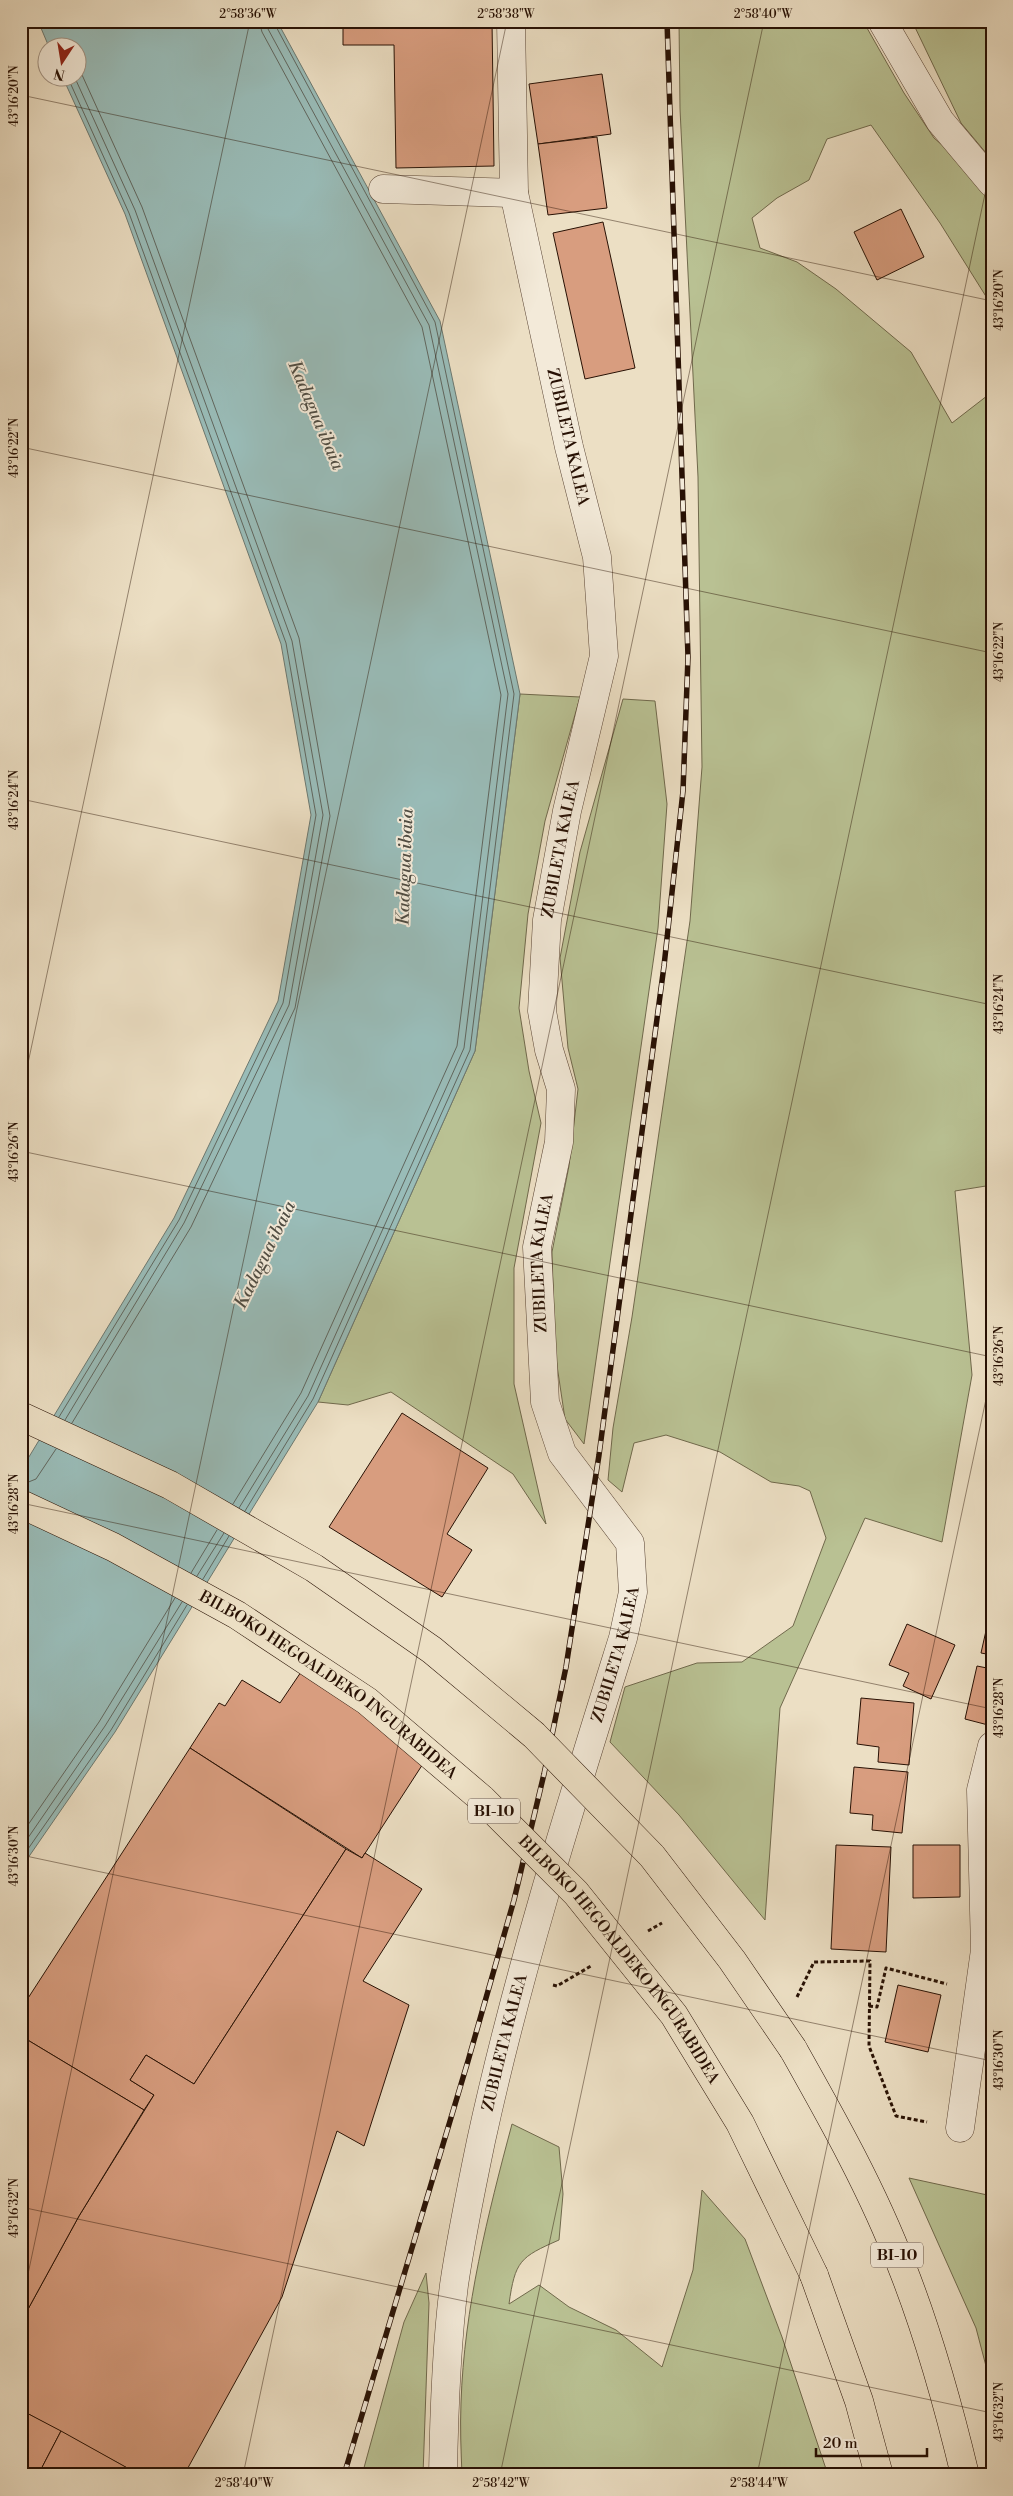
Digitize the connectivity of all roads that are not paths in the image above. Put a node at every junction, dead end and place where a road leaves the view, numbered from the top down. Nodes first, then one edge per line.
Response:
1 (511, 21) edge
2 (882, 21) edge
3 (992, 184) edge
4 (383, 189) dead end
5 (514, 193) junction
6 (21, 1416) edge
7 (21, 1504) edge
8 (992, 1746) edge
9 (960, 2128) dead end
10 (443, 2475) edge
11 (878, 2475) edge
12 (966, 2475) edge

1 - 5 street, ZUBILETA KALEA
2 - 3 street
4 - 5 street
5 - 10 street, ZUBILETA KALEA
6 - 12 highway, BI-10, bridge
7 - 11 highway, BILBOKO HEGOALDEKO INGURABIDEA / BI-10, bridge
8 - 9 street

